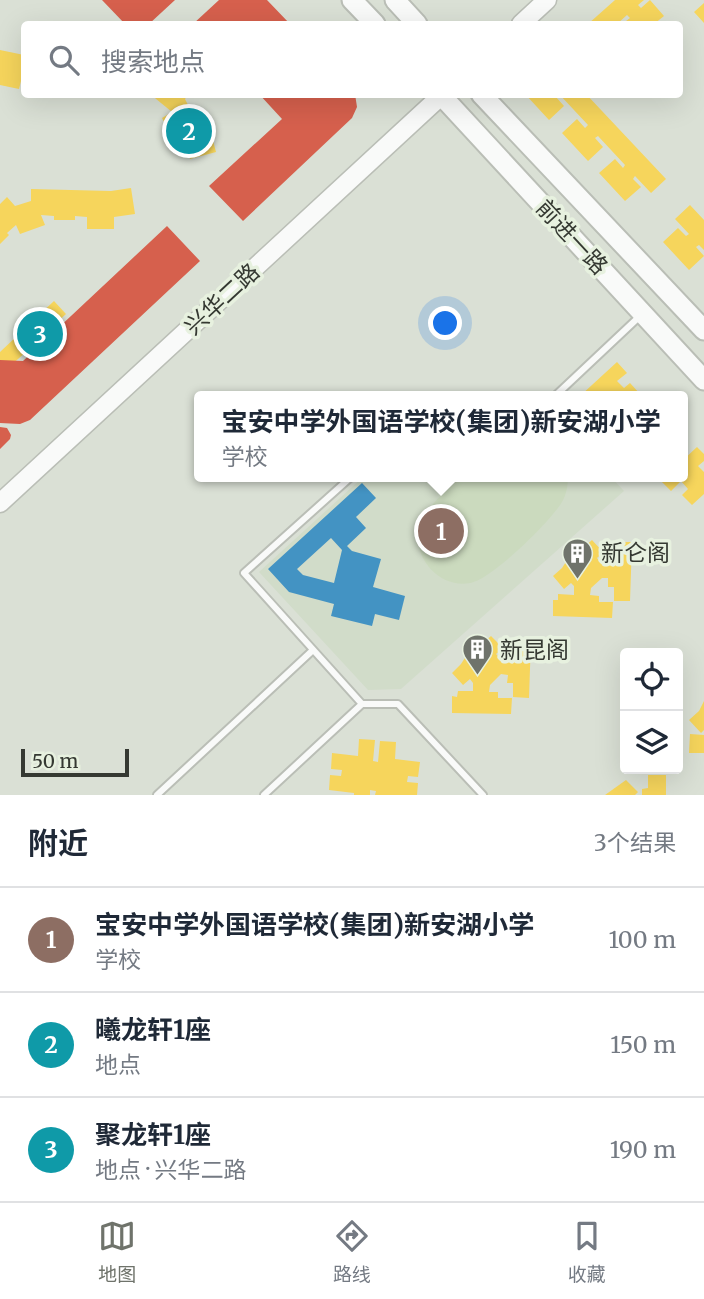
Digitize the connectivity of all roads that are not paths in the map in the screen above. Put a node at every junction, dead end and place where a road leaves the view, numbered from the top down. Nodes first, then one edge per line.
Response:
1 (352, 0) edge
2 (395, 0) edge
3 (547, 0) edge
4 (372, 21) edge
5 (414, 21) edge
6 (524, 21) edge
7 (438, 98) edge
8 (444, 98) edge
9 (485, 98) edge
10 (642, 313) junction
11 (704, 330) edge
12 (704, 380) edge
13 (560, 391) edge
14 (345, 482) edge
15 (0, 503) edge
16 (313, 650) junction
17 (362, 704) junction
18 (157, 795) edge
19 (264, 795) edge
20 (484, 795) edge

1 - 4 main road
2 - 5 main road
3 - 6 main road
7 - 15 main road, 兴华二路
8 - 10 main road, 前进一路
9 - 11 main road, 前进一路
10 - 12 main road, 前进一路
10 - 13 lane
14 - 16 lane
16 - 17 lane
16 - 18 lane
17 - 19 lane
17 - 20 lane

